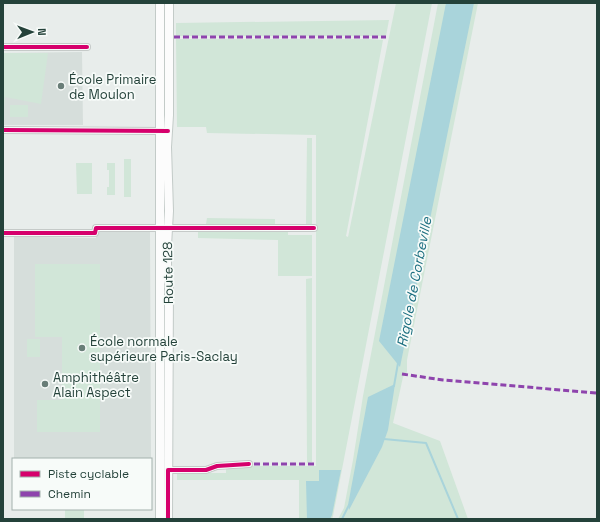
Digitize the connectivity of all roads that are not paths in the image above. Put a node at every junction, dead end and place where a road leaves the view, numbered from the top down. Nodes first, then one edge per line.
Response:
1 (160, 3) edge
2 (169, 3) edge
3 (3, 47) edge
4 (87, 47) dead end
5 (3, 130) edge
6 (159, 131) junction
7 (168, 131) junction
8 (164, 228) junction
9 (314, 228) dead end
10 (3, 233) edge
11 (249, 464) dead end
12 (168, 470) junction
13 (160, 519) edge
14 (168, 519) edge

1 - 6 main road, Route 128
2 - 7 main road, Route 128
3 - 4 street
5 - 6 street
6 - 7 street
6 - 8 main road, Route 128
7 - 8 main road, Route 128
8 - 9 street
8 - 10 street
8 - 12 main road, Route 128
8 - 13 main road, Route 128
11 - 12 street
12 - 14 main road, Route 128

